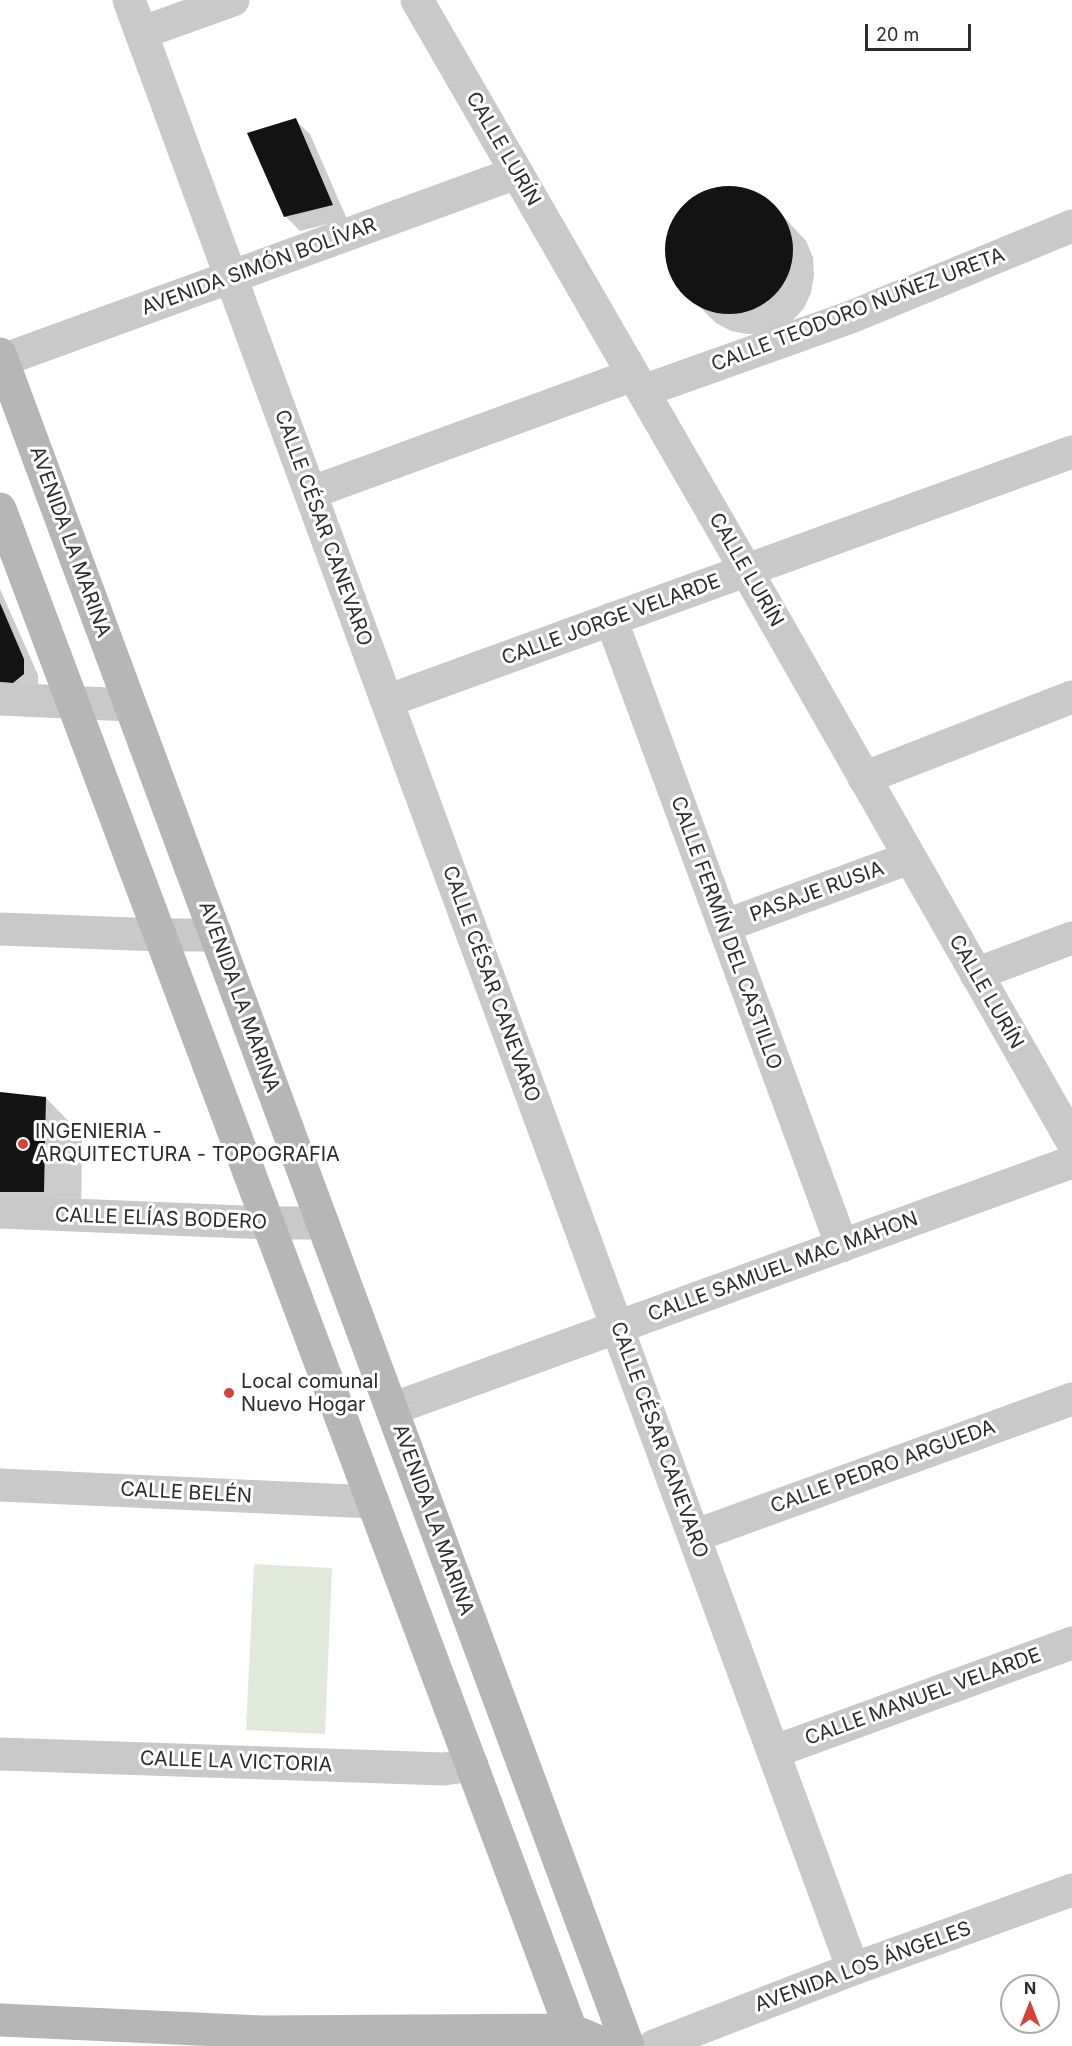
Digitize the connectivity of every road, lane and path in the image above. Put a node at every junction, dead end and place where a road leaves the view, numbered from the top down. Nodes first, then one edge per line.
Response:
1 (129, 0) edge
2 (233, 0) edge
3 (417, 0) edge
4 (141, 33) junction
5 (516, 173) junction
6 (1072, 226) edge
7 (231, 278) junction
8 (1, 359) edge
9 (638, 383) junction
10 (1072, 452) edge
11 (310, 493) junction
12 (0, 509) edge
13 (747, 570) junction
14 (611, 619) junction
15 (1072, 697) edge
16 (0, 699) edge
17 (387, 701) junction
18 (72, 702) junction
19 (130, 705) junction
20 (864, 778) junction
21 (909, 858) junction
22 (724, 926) junction
23 (0, 929) edge
24 (160, 935) junction
25 (216, 935) junction
26 (1072, 938) edge
27 (976, 974) junction
28 (1072, 1141) edge
29 (1072, 1162) edge
30 (0, 1212) edge
31 (268, 1223) junction
32 (323, 1223) junction
33 (842, 1246) junction
34 (618, 1327) junction
35 (1072, 1399) edge
36 (392, 1409) junction
37 (0, 1485) edge
38 (373, 1502) junction
39 (694, 1536) junction
40 (1072, 1643) edge
41 (773, 1752) junction
42 (0, 1754) edge
43 (472, 1765) junction
44 (1072, 1890) edge
45 (853, 1969) junction
46 (0, 2020) edge
47 (574, 2038) edge
48 (609, 2046) edge
49 (628, 2046) edge
50 (654, 2046) edge

1 - 4 street, CALLE CÉSAR CANEVARO
2 - 4 street
3 - 5 street, CALLE LURÍN
4 - 7 street, CALLE CÉSAR CANEVARO
5 - 7 street, AVENIDA SIMÓN BOLÍVAR
5 - 9 street, CALLE LURÍN
6 - 9 street, CALLE TEODORO NUÑEZ URETA
7 - 8 street, AVENIDA SIMÓN BOLÍVAR
7 - 11 street, CALLE CÉSAR CANEVARO
8 - 19 street, AVENIDA LA MARINA
9 - 11 street, CALLE TEODORO NUÑEZ URETA
9 - 13 street, CALLE LURÍN
10 - 13 street, CALLE JORGE VELARDE
11 - 17 street, CALLE CÉSAR CANEVARO
12 - 18 street
13 - 14 street, CALLE JORGE VELARDE
13 - 20 street, CALLE LURÍN
14 - 17 street, CALLE JORGE VELARDE
14 - 22 street, CALLE FERMÍN DEL CASTILLO
15 - 20 street
16 - 18 street
17 - 34 street, CALLE CÉSAR CANEVARO
18 - 19 street
18 - 24 street
19 - 25 street, AVENIDA LA MARINA
20 - 21 street, CALLE LURÍN
21 - 22 street, PASAJE RUSIA
21 - 27 street, CALLE LURÍN
22 - 33 street, CALLE FERMÍN DEL CASTILLO
23 - 24 street
24 - 25 street
24 - 31 street
25 - 32 street, AVENIDA LA MARINA
26 - 27 street
27 - 28 street, CALLE LURÍN
29 - 33 street, CALLE SAMUEL MAC MAHON
30 - 31 street, CALLE ELÍAS BODERO
31 - 32 street, CALLE ELÍAS BODERO
31 - 38 street
32 - 36 street, AVENIDA LA MARINA
33 - 34 street, CALLE SAMUEL MAC MAHON
34 - 36 street, CALLE SAMUEL MAC MAHON
34 - 39 street, CALLE CÉSAR CANEVARO
35 - 39 street, CALLE PEDRO ARGUEDA
36 - 49 street, AVENIDA LA MARINA
37 - 38 street, CALLE BELÉN
38 - 43 street
39 - 41 street, CALLE CÉSAR CANEVARO
40 - 41 street, CALLE MANUEL VELARDE
41 - 45 street, CALLE CÉSAR CANEVARO
42 - 43 street, CALLE LA VICTORIA
43 - 47 street
44 - 45 street, AVENIDA LOS ÁNGELES
45 - 50 street, AVENIDA LOS ÁNGELES
46 - 47 street
47 - 48 street

